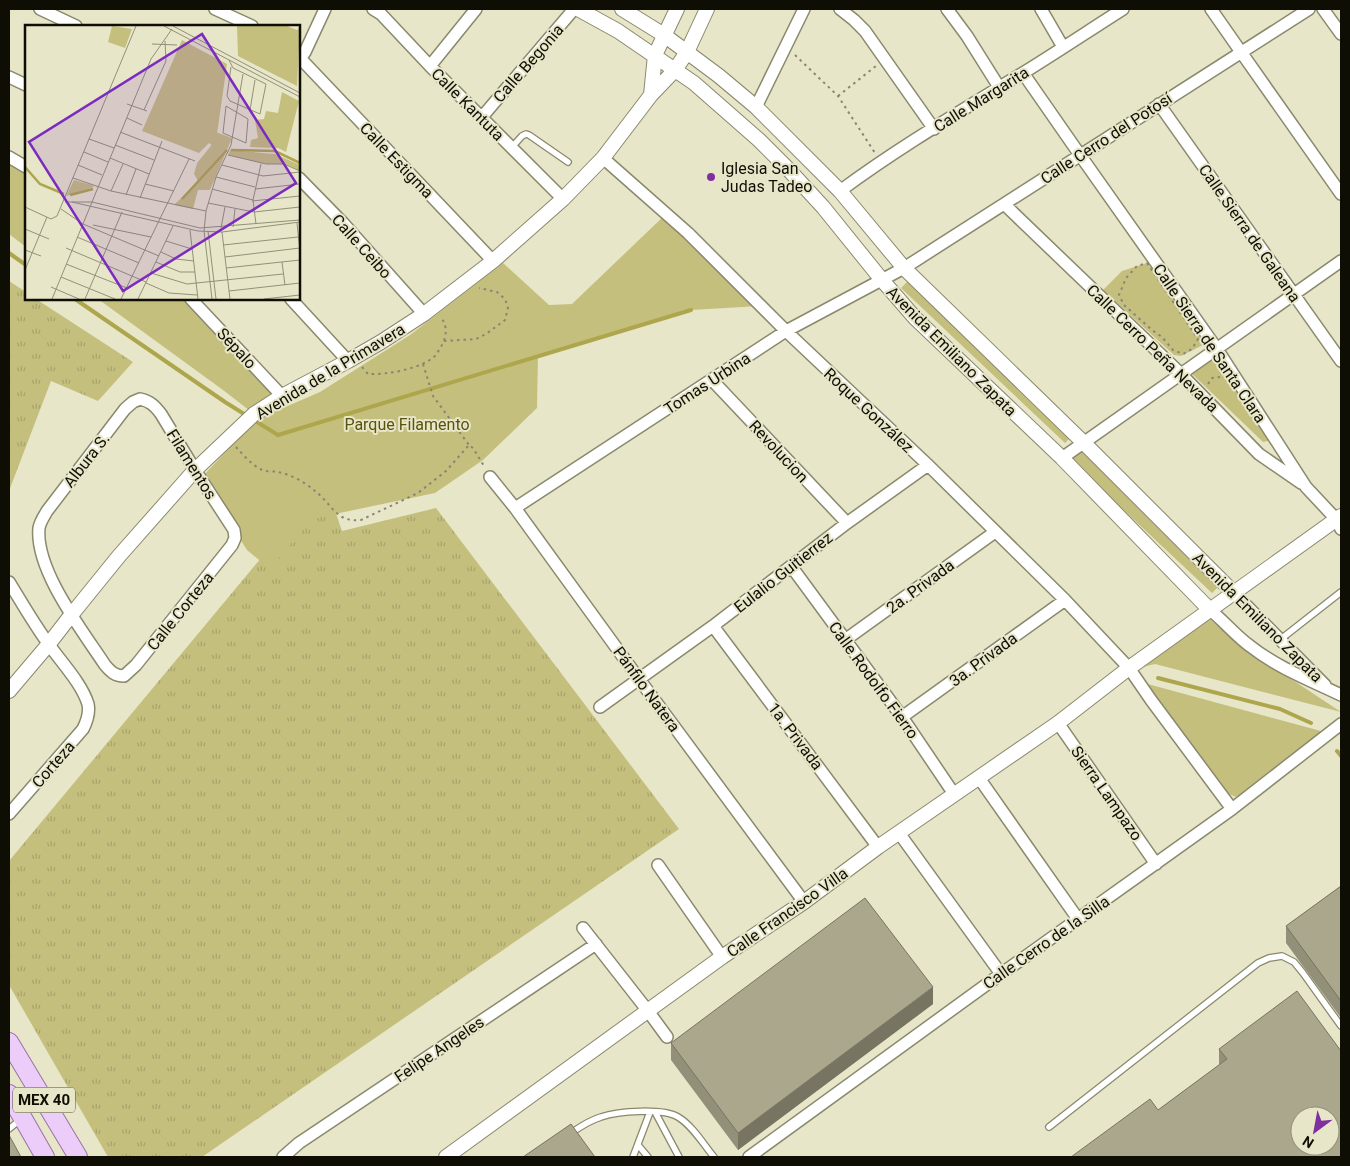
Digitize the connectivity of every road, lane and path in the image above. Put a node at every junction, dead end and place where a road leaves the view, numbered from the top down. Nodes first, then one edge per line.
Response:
1 (40, 9) edge
2 (215, 9) edge
3 (325, 9) edge
4 (476, 9) edge
5 (576, 9) edge
6 (622, 9) edge
7 (677, 9) edge
8 (707, 9) edge
9 (804, 9) edge
10 (840, 9) edge
11 (947, 9) edge
12 (1040, 9) edge
13 (1123, 9) edge
14 (1211, 9) edge
15 (1308, 9) edge
16 (1324, 9) edge
17 (380, 11) edge
18 (74, 25) edge
19 (250, 25) edge
20 (1341, 34) edge
21 (664, 35) junction
22 (785, 47) junction
23 (1063, 47) junction
24 (686, 52) junction
25 (1241, 52) junction
26 (301, 55) edge
27 (655, 56) junction
28 (884, 59) junction
29 (430, 66) junction
30 (675, 70) junction
31 (1023, 73) junction
32 (9, 77) edge
33 (25, 85) edge
34 (999, 87) junction
35 (651, 95) junction
36 (838, 96) junction
37 (1160, 104) junction
38 (756, 108) junction
39 (482, 117) junction
40 (934, 129) junction
41 (512, 148) junction
42 (1080, 155) junction
43 (9, 157) edge
44 (604, 158) junction
45 (881, 161) junction
46 (568, 162) dead end
47 (25, 167) edge
48 (300, 179) edge
49 (840, 191) junction
50 (1341, 194) edge
51 (563, 199) junction
52 (1004, 204) junction
53 (493, 261) junction
54 (1341, 261) edge
55 (1147, 262) joint
56 (904, 268) junction
57 (882, 280) junction
58 (466, 282) junction
59 (1294, 295) junction
60 (192, 300) edge
61 (292, 300) edge
62 (429, 311) junction
63 (786, 332) junction
64 (444, 340) junction
65 (1217, 349) junction
66 (352, 359) junction
67 (1341, 361) edge
68 (423, 364) junction
69 (1220, 371) dead end
70 (1181, 374) junction
71 (712, 380) junction
72 (1202, 381) dead end
73 (282, 396) junction
74 (140, 399) joint
75 (228, 438) junction
76 (1084, 442) junction
77 (469, 445) junction
78 (1062, 458) junction
79 (928, 465) junction
80 (195, 470) junction
81 (490, 476) joint
82 (1306, 487) junction
83 (515, 508) junction
84 (1340, 522) edge
85 (847, 523) junction
86 (995, 532) junction
87 (235, 538) joint
88 (791, 566) junction
89 (9, 582) edge
90 (1341, 592) edge
91 (1234, 593) junction
92 (1064, 600) junction
93 (1210, 610) junction
94 (69, 618) junction
95 (714, 626) junction
96 (1281, 639) junction
97 (846, 640) junction
98 (51, 642) junction
99 (1129, 668) junction
100 (639, 679) junction
101 (1330, 690) junction
102 (9, 691) edge
103 (1341, 696) edge
104 (600, 707) dead end
105 (902, 717) junction
106 (1058, 723) junction
107 (1341, 724) edge
108 (979, 778) junction
109 (954, 794) junction
110 (1232, 809) junction
111 (9, 814) edge
112 (899, 833) junction
113 (878, 847) junction
114 (1156, 864) junction
115 (658, 866) dead end
116 (804, 902) junction
117 (1078, 919) junction
118 (583, 928) dead end
119 (596, 944) junction
120 (722, 957) junction
121 (1001, 974) junction
122 (648, 1011) junction
123 (1341, 1026) edge
124 (667, 1037) dead end
125 (9, 1042) edge
126 (9, 1094) edge
127 (652, 1112) junction
128 (22, 1117) junction
129 (1049, 1127) dead end
130 (9, 1128) edge
131 (564, 1138) edge
132 (638, 1145) junction
133 (45, 1157) edge
134 (78, 1157) edge
135 (283, 1157) edge
136 (446, 1157) edge
137 (633, 1157) edge
138 (648, 1157) edge
139 (679, 1157) edge
140 (714, 1157) edge
141 (749, 1157) edge

1 - 18 street
2 - 19 street
3 - 26 street
4 - 29 street
5 - 27 street, Avenida Emiliano Zapata
5 - 39 street, Calle Begonia
6 - 21 street, Avenida Emiliano Zapata
7 - 21 street
8 - 24 street, Avenida de la Primavera
9 - 22 street
10 - 28 street
11 - 34 street
12 - 23 street
13 - 23 street, Calle Margarita
14 - 25 street
15 - 25 street, Calle Cerro del Potosí
16 - 20 street
17 - 29 street, Calle Kantuta
21 - 24 street, Avenida Emiliano Zapata
21 - 27 street
22 - 36 path
22 - 38 street
23 - 31 street, Calle Margarita
24 - 30 street, Avenida de la Primavera
24 - 38 street, Avenida Emiliano Zapata
25 - 37 street, Calle Cerro del Potosí
25 - 50 street
26 - 53 street, Calle Estigma
27 - 30 street, Avenida Emiliano Zapata
27 - 35 street
28 - 36 path
28 - 40 street
29 - 39 street, Calle Kantuta
30 - 35 street, Avenida de la Primavera
30 - 57 street, Avenida Emiliano Zapata
31 - 34 street, Calle Margarita
31 - 42 street, Calle Sierra de Santa Clara
32 - 33 street
34 - 40 street, Calle Margarita
35 - 44 street, Avenida de la Primavera
36 - 45 path
37 - 42 street, Calle Cerro del Potosí
37 - 59 street, Calle Sierra de Galeana
38 - 49 street, Avenida Emiliano Zapata
39 - 41 street, Calle Kantuta
40 - 45 street, Calle Margarita
41 - 46 lane
41 - 51 street, Calle Kantuta
42 - 52 street, Calle Cerro del Potosí
42 - 65 street, Calle Sierra de Santa Clara
43 - 47 street
44 - 51 street, Avenida de la Primavera
44 - 63 street, Roque González
45 - 49 street, Calle Margarita
48 - 62 street, Calle Ceibo
49 - 56 street, Avenida Emiliano Zapata
51 - 53 street, Avenida de la Primavera
52 - 56 street, Calle Cerro del Potosí
52 - 70 street, Calle Cerro Peña Nevada
53 - 58 street, Avenida de la Primavera
54 - 59 street
55 - 55 path
56 - 57 street, Tomas Urbina
56 - 76 street, Avenida Emiliano Zapata
57 - 63 street, Tomas Urbina
57 - 78 street, Avenida Emiliano Zapata
58 - 62 street, Avenida de la Primavera
58 - 64 path
59 - 65 street
59 - 67 street, Calle Sierra de Galeana
60 - 73 street, Sépalo
61 - 66 street
62 - 64 path
62 - 66 street, Avenida de la Primavera
63 - 71 street, Tomas Urbina
63 - 79 street, Roque González
64 - 68 path
65 - 70 street
65 - 82 street, Calle Sierra de Santa Clara
66 - 68 path
66 - 73 street, Avenida de la Primavera
68 - 77 path
69 - 72 path
70 - 76 street
70 - 82 street, Calle Cerro Peña Nevada
71 - 83 street, Tomas Urbina
71 - 85 street, Revolucion
73 - 75 street, Avenida de la Primavera
74 - 80 street, Filamentos
74 - 94 street, Albura S.
75 - 77 path
75 - 80 street, Avenida de la Primavera
76 - 78 street
76 - 91 street, Avenida Emiliano Zapata
77 - 81 path
78 - 93 street, Avenida Emiliano Zapata
79 - 85 street, Eulalio Guitierrez
79 - 86 street, Roque González
80 - 87 street, Filamentos
80 - 94 street, Avenida de la Primavera
81 - 83 street, Pánfilo Natera
82 - 84 street, Calle Sierra de Santa Clara
83 - 100 street, Pánfilo Natera
84 - 91 street, Calle Francisco Villa
85 - 88 street, Eulalio Guitierrez
86 - 92 street, Roque González
86 - 97 street, 2a. Privada
87 - 94 street, Calle Corteza
88 - 95 street, Eulalio Guitierrez
88 - 97 street, Calle Rodolfo Fierro
89 - 98 street
90 - 96 lane
91 - 93 street, Calle Francisco Villa
91 - 96 street, Avenida Emiliano Zapata
92 - 99 street, Roque González
92 - 105 street, 3a. Privada
93 - 99 street, Calle Francisco Villa
93 - 101 street, Avenida Emiliano Zapata
94 - 98 street, Avenida de la Primavera
95 - 100 street, Eulalio Guitierrez
95 - 113 street, 1a. Privada
96 - 101 street, Avenida Emiliano Zapata
97 - 105 street, Calle Rodolfo Fierro
98 - 102 street, Avenida de la Primavera
98 - 111 street, Corteza
99 - 106 street, Calle Francisco Villa
99 - 110 street, Roque González
100 - 104 street, Eulalio Guitierrez
100 - 116 street, Pánfilo Natera
101 - 103 street, Avenida Emiliano Zapata
105 - 109 street, Calle Rodolfo Fierro
106 - 108 street, Calle Francisco Villa
106 - 114 street, Sierra Lampazo
107 - 110 street, Calle Cerro de la Silla
108 - 109 street, Calle Francisco Villa
108 - 117 street
109 - 112 street, Calle Francisco Villa
110 - 114 street, Calle Cerro de la Silla
112 - 113 street, Calle Francisco Villa
112 - 121 street
113 - 116 street, Calle Francisco Villa
114 - 117 street, Calle Cerro de la Silla
115 - 120 street
116 - 120 street, Calle Francisco Villa
117 - 121 street, Calle Cerro de la Silla
118 - 119 street
119 - 122 street
119 - 135 street, Felipe Angeles
120 - 122 street, Calle Francisco Villa
121 - 141 street, Calle Cerro de la Silla
122 - 124 street
122 - 136 street, Calle Francisco Villa
123 - 129 lane
125 - 134 main road, MEX 40
126 - 128 main road, MEX 40
127 - 131 lane
127 - 132 lane
127 - 139 lane
127 - 140 lane
128 - 130 lane
128 - 133 main road, MEX 40
132 - 137 lane
132 - 138 lane

